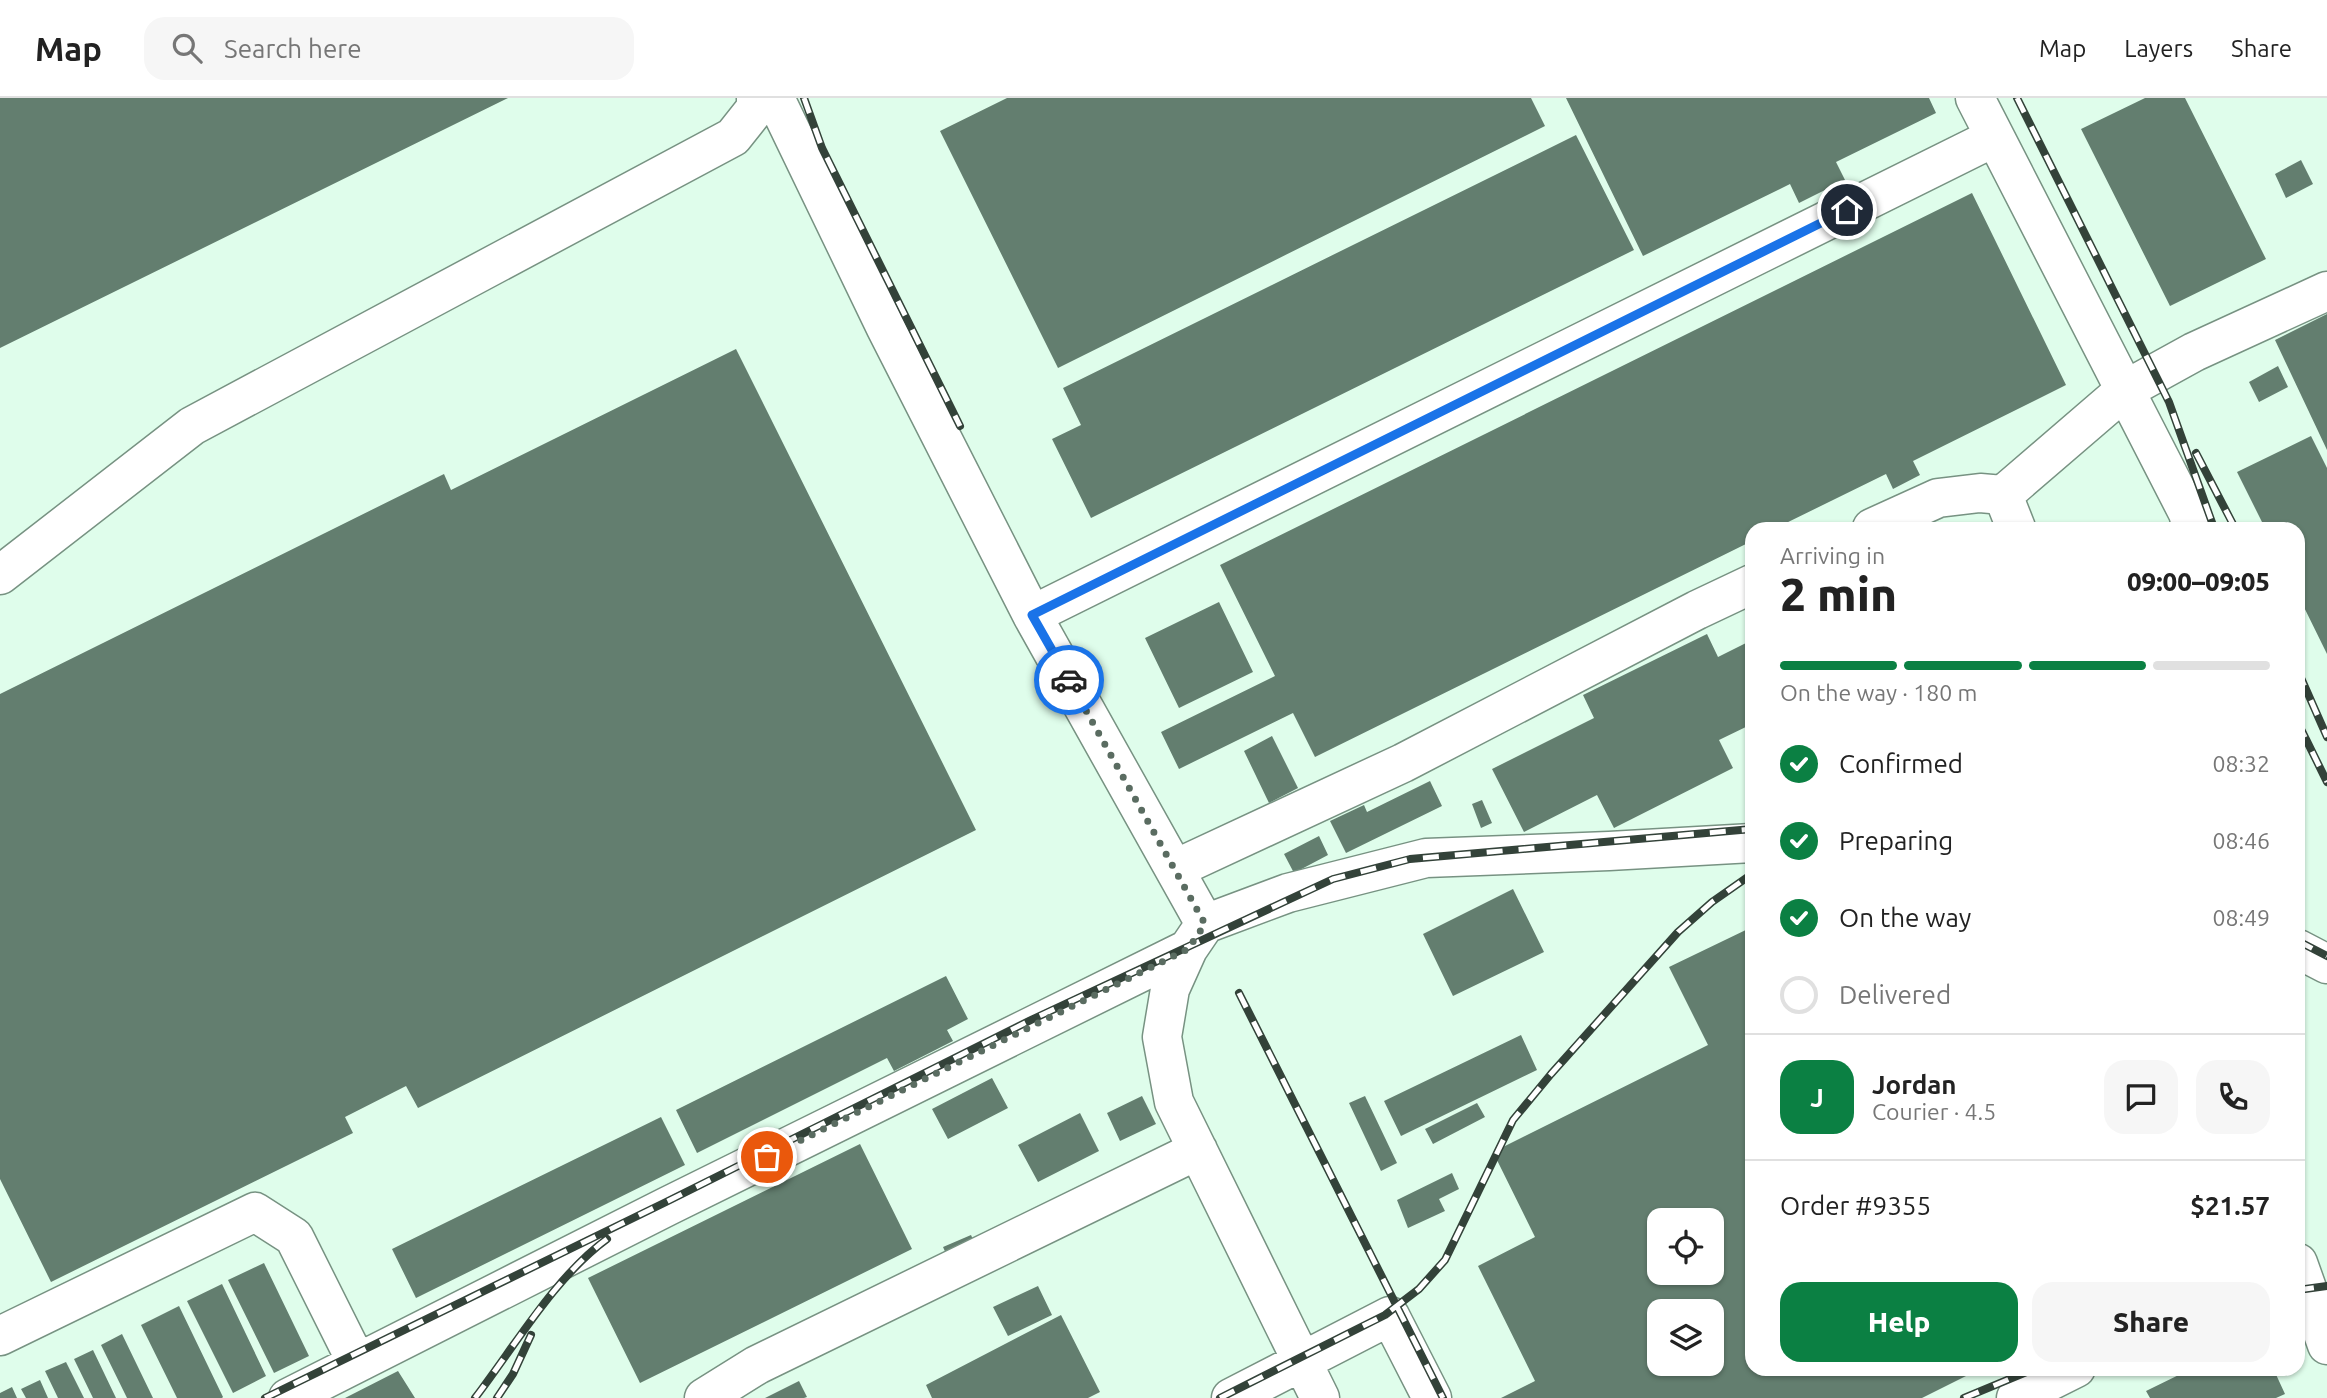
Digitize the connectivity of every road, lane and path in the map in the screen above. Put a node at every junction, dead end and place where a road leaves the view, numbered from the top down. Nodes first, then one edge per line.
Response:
1 (756, 98) edge
2 (775, 98) edge
3 (1975, 98) edge
4 (1995, 137) junction
5 (2327, 291) edge
6 (2125, 390) junction
7 (2009, 512) edge
8 (1885, 522) edge
9 (2190, 522) edge
10 (0, 575) edge
11 (1745, 587) edge
12 (1032, 615) junction
13 (1745, 844) edge
14 (1175, 869) junction
15 (1196, 937) junction
16 (2305, 953) edge
17 (2327, 964) edge
18 (1198, 1150) junction
19 (2307, 1282) edge
20 (0, 1336) edge
21 (2327, 1345) edge
22 (356, 1363) junction
23 (1303, 1363) junction
24 (2060, 1376) edge
25 (288, 1398) edge
26 (704, 1398) edge
27 (1231, 1398) edge
28 (1320, 1398) edge
29 (1432, 1398) edge
30 (2015, 1398) edge

1 - 10 lane
2 - 12 lane
3 - 4 lane
4 - 6 lane
4 - 12 lane
5 - 6 lane
6 - 7 lane
6 - 9 lane
7 - 8 lane
11 - 14 lane
12 - 14 lane
13 - 15 lane
14 - 15 lane
15 - 18 lane
15 - 22 lane
16 - 17 lane
18 - 23 lane
18 - 26 lane
19 - 21 lane
20 - 22 lane
22 - 25 lane
23 - 27 lane
23 - 28 lane
23 - 29 lane
24 - 30 lane

